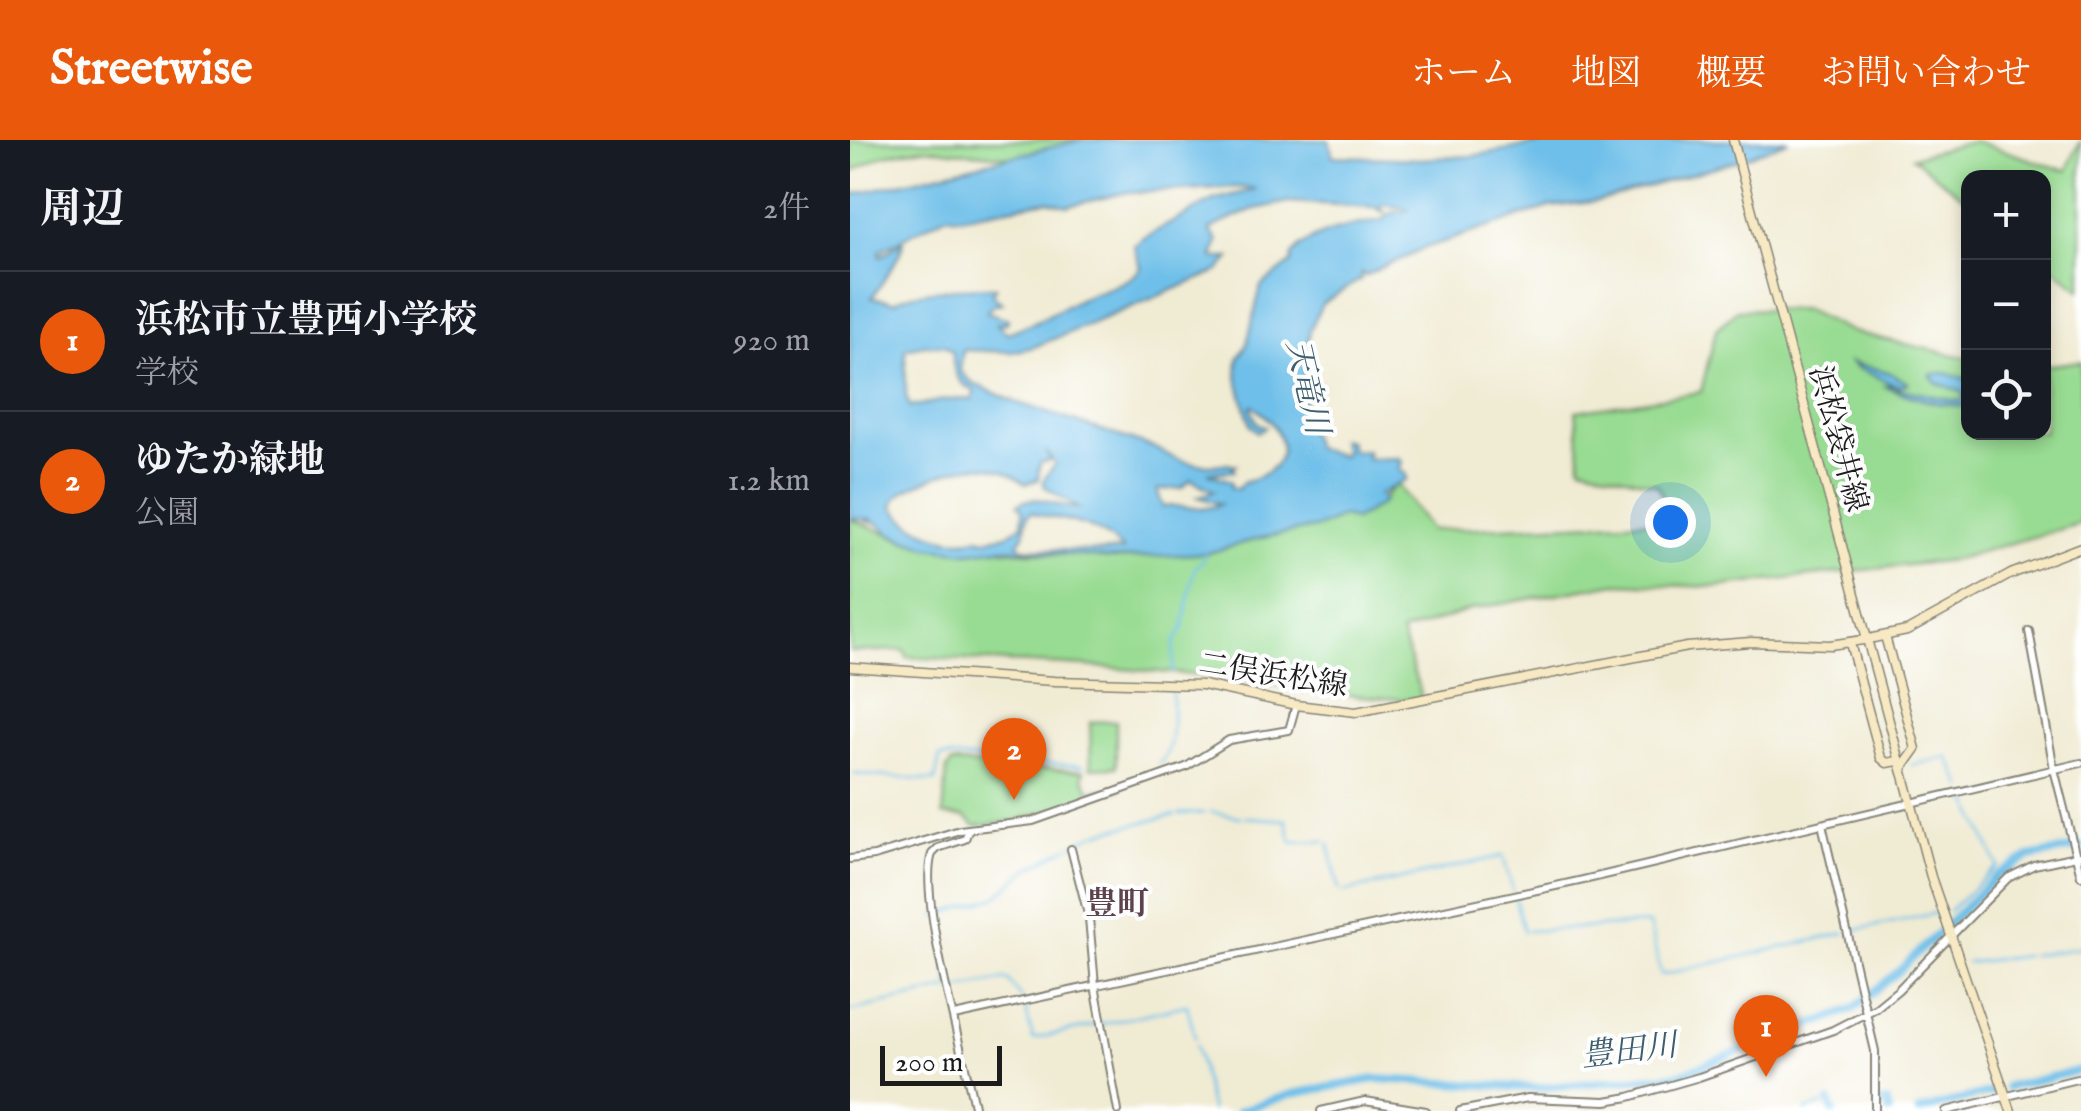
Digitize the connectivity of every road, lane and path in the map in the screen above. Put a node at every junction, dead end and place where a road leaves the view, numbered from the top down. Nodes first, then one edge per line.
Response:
1 (1734, 140) edge
2 (2081, 546) edge
3 (2029, 631) dead end
4 (1885, 636) junction
5 (1874, 638) dead end
6 (1863, 640) dead end
7 (1850, 643) junction
8 (850, 667) edge
9 (1296, 705) junction
10 (1900, 761) junction
11 (2081, 762) edge
12 (2054, 769) junction
13 (1911, 804) junction
14 (1822, 824) junction
15 (968, 829) junction
16 (1071, 849) dead end
17 (2076, 852) edge
18 (850, 859) edge
19 (2081, 876) edge
20 (1949, 931) junction
21 (1095, 985) junction
22 (1864, 1007) junction
23 (954, 1016) junction
24 (2081, 1078) edge
25 (2004, 1095) junction
26 (976, 1111) edge
27 (1118, 1111) edge
28 (1321, 1111) edge
29 (1426, 1111) edge
30 (1460, 1111) edge
31 (1875, 1111) edge
32 (1946, 1111) edge
33 (2010, 1111) edge

1 - 10 main road, 浜松袋井線
2 - 4 main road
3 - 12 street
4 - 5 main road
4 - 10 main road
6 - 7 main road, 二俣浜松線
7 - 9 main road, 二俣浜松線
7 - 10 main road
8 - 9 main road, 二俣浜松線
9 - 15 street
10 - 13 main road, 浜松袋井線
11 - 12 street
12 - 13 street
12 - 17 street
13 - 14 street
13 - 20 main road, 浜松袋井線
14 - 21 street
14 - 22 street
15 - 18 street
15 - 23 street
16 - 21 street
17 - 19 street
17 - 20 street
20 - 22 street
20 - 25 main road, 浜松袋井線
21 - 23 street
21 - 27 street
22 - 30 street
22 - 31 street
23 - 26 street
24 - 25 street
25 - 32 street
25 - 33 main road, 浜松袋井線
28 - 29 street

